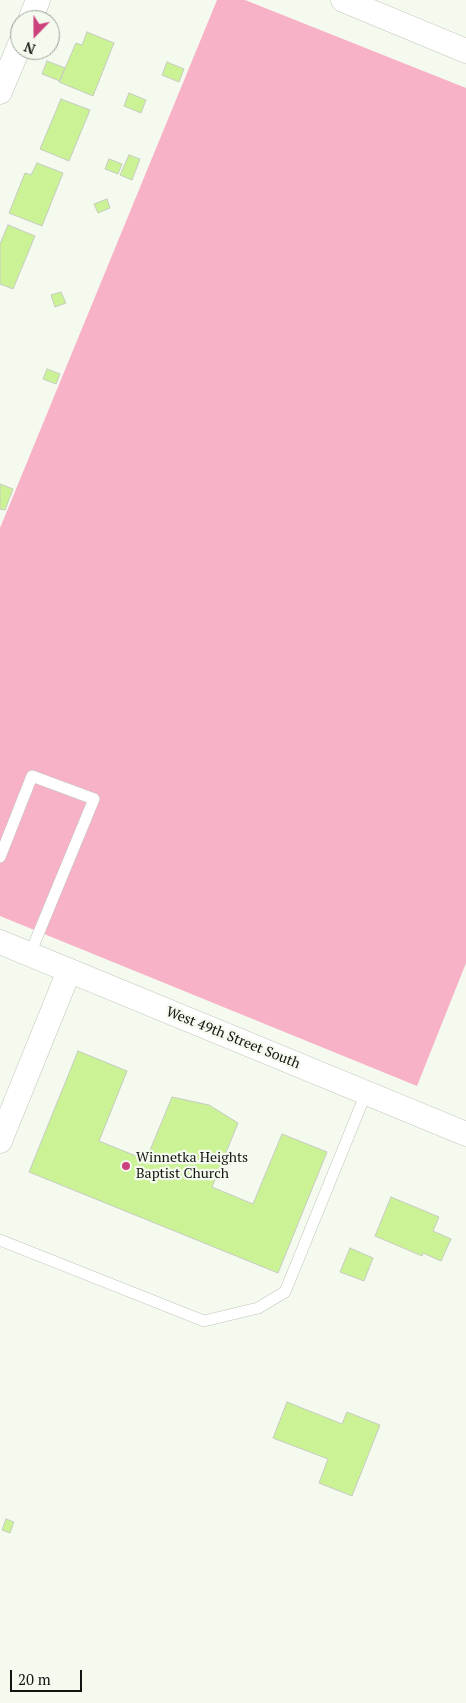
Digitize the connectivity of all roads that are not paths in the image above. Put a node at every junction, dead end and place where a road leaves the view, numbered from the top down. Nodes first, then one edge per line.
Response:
1 (343, 0) edge
2 (466, 51) edge
3 (13, 60) edge
4 (0, 92) edge
5 (0, 856) edge
6 (0, 942) edge
7 (30, 954) junction
8 (69, 971) junction
9 (366, 1093) junction
10 (466, 1134) edge
11 (0, 1141) edge
12 (0, 1240) edge

1 - 2 street
3 - 4 street
5 - 7 lane
6 - 7 street, West 49th Street South
7 - 8 street, West 49th Street South
8 - 9 street, West 49th Street South
8 - 11 street
9 - 10 street, West 49th Street South
9 - 12 lane

